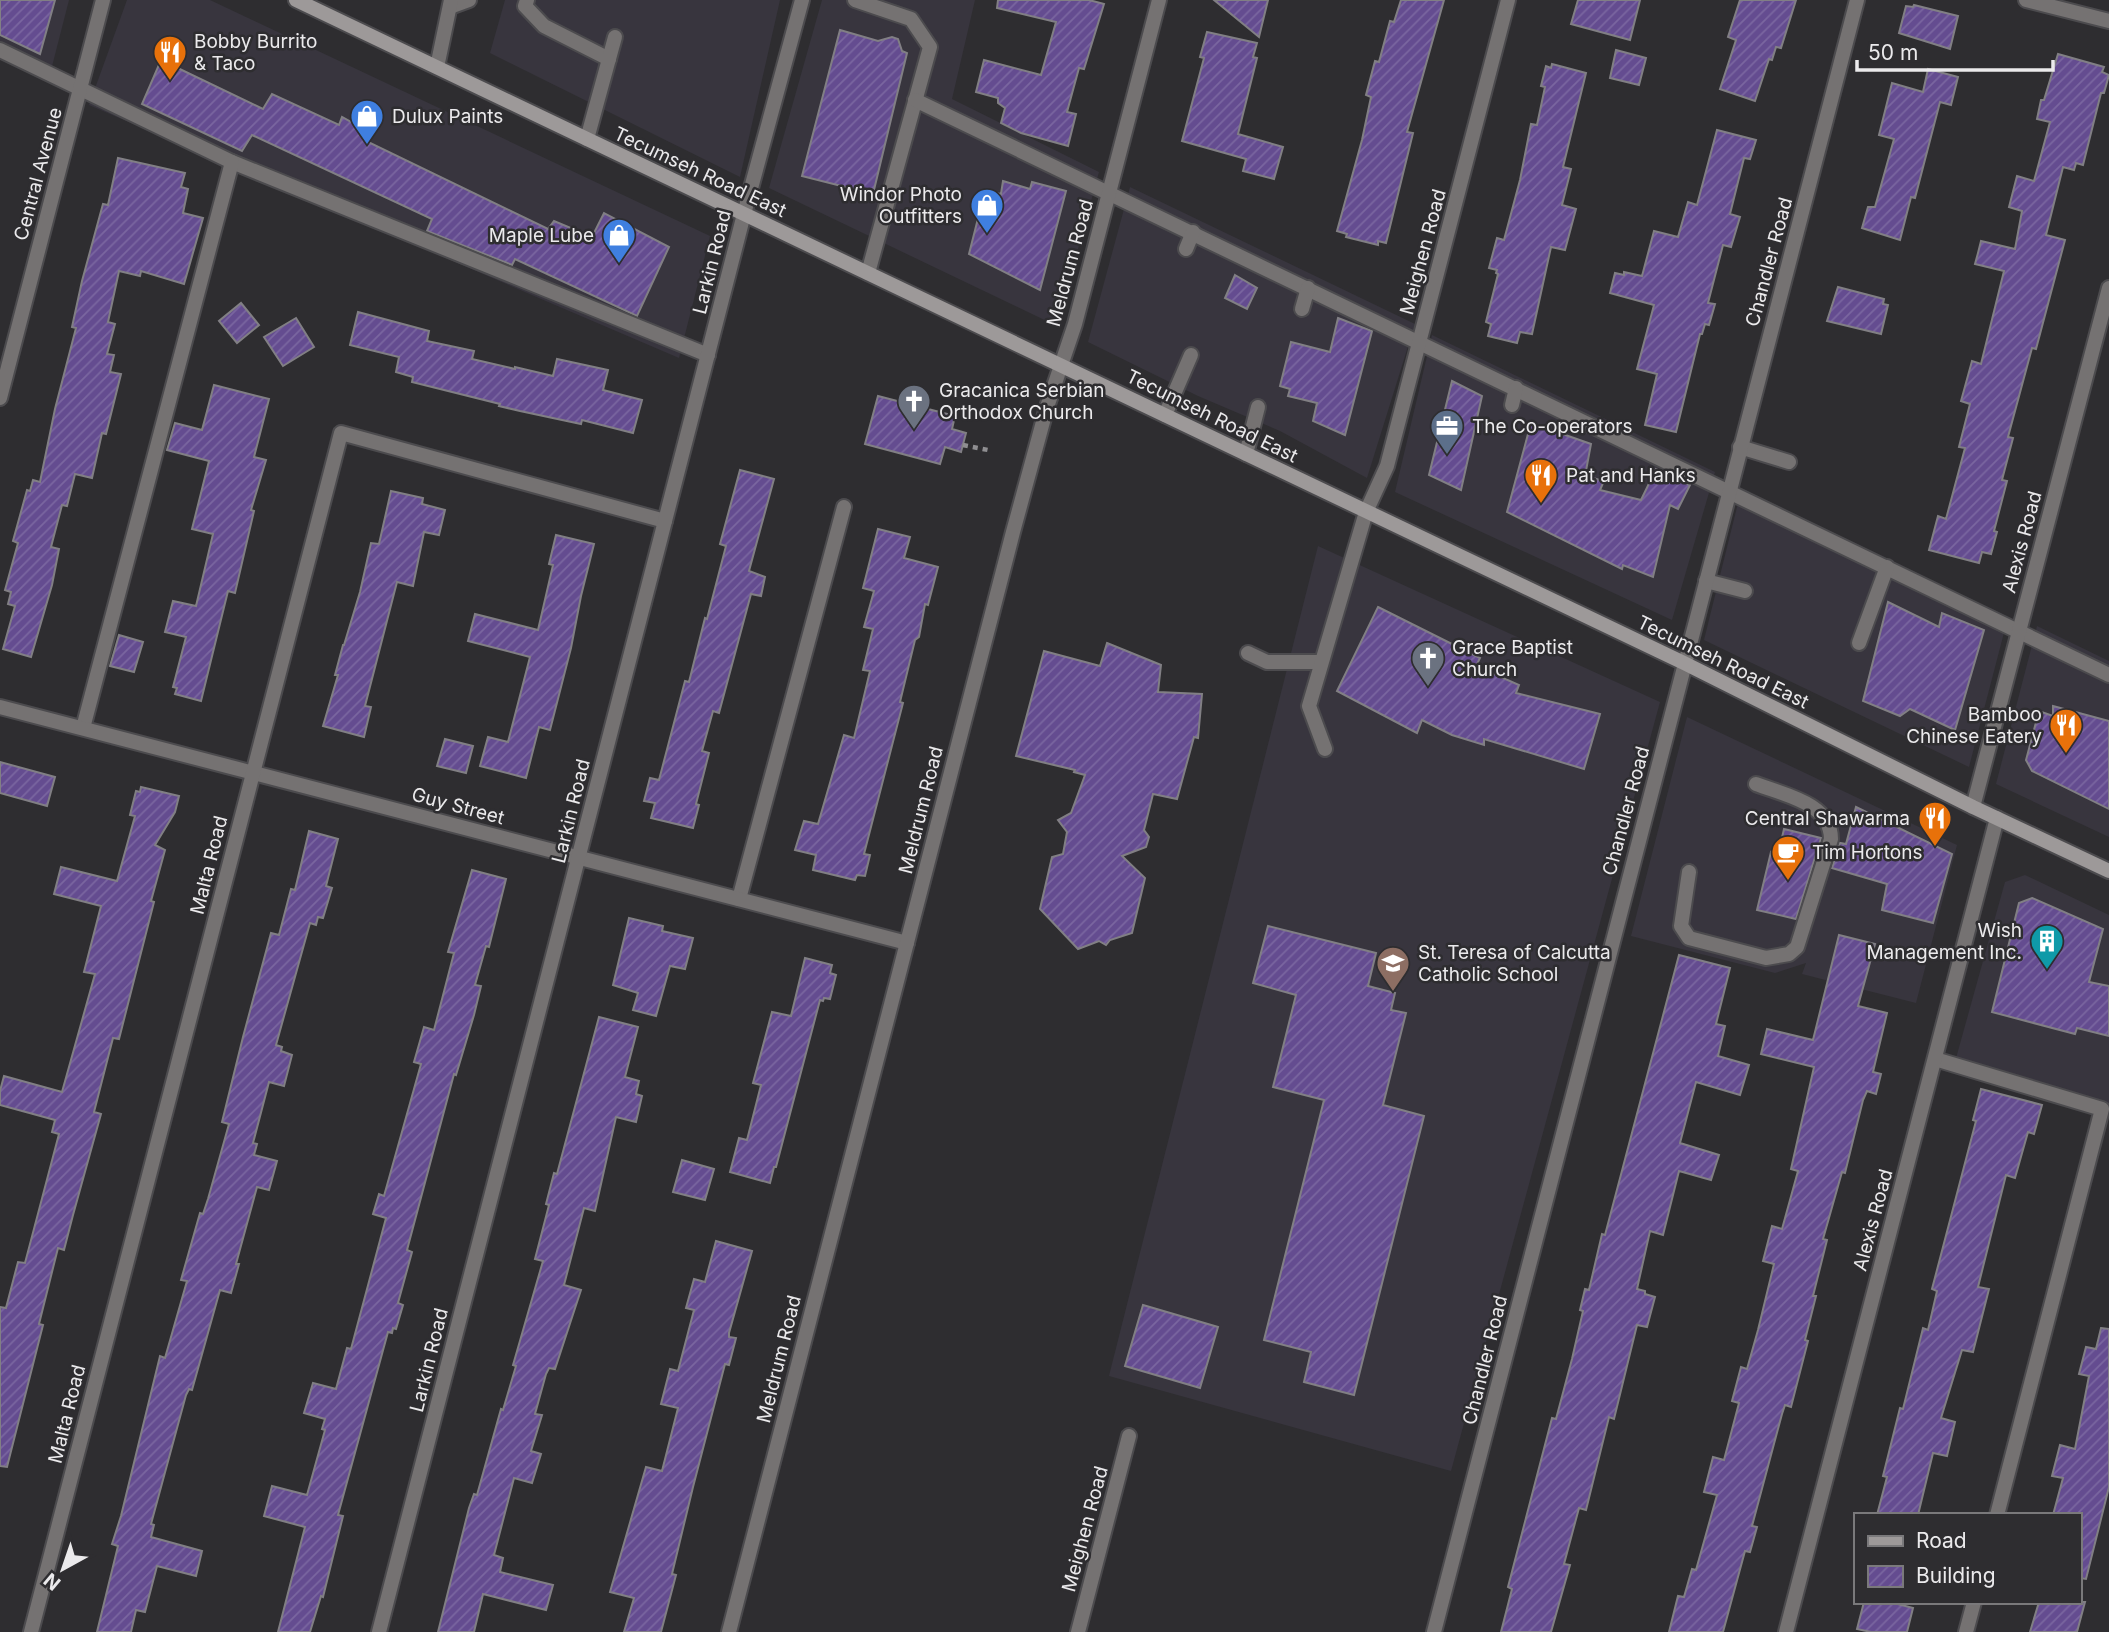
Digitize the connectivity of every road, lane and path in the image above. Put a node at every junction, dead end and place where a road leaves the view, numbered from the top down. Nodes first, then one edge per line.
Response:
1 (103, 0) edge
2 (296, 0) edge
3 (469, 0) edge
4 (527, 0) edge
5 (803, 0) edge
6 (855, 0) edge
7 (1159, 0) edge
8 (1508, 0) edge
9 (1857, 0) edge
10 (2026, 0) edge
11 (451, 4) edge
12 (2109, 21) edge
13 (615, 37) dead end
14 (0, 50) edge
15 (609, 59) junction
16 (437, 67) junction
17 (80, 90) junction
18 (915, 100) junction
19 (587, 139) junction
20 (232, 162) junction
21 (1109, 192) junction
22 (744, 214) junction
23 (1193, 232) junction
24 (1186, 249) dead end
25 (868, 273) junction
26 (1308, 288) junction
27 (2109, 288) edge
28 (1302, 309) dead end
29 (1419, 342) junction
30 (708, 355) junction
31 (1191, 355) dead end
32 (1060, 365) junction
33 (1516, 388) junction
34 (0, 398) edge
35 (1512, 405) dead end
36 (1258, 407) dead end
37 (1165, 415) junction
38 (962, 444) dead end
39 (1741, 447) junction
40 (988, 450) dead end
41 (1246, 454) junction
42 (1789, 462) dead end
43 (1729, 491) junction
44 (844, 507) dead end
45 (1366, 512) junction
46 (665, 521) junction
47 (1887, 568) junction
48 (1706, 581) junction
49 (1745, 591) dead end
50 (2019, 631) junction
51 (1859, 643) dead end
52 (1248, 653) dead end
53 (1320, 662) junction
54 (1684, 663) junction
55 (2109, 674) edge
56 (0, 707) edge
57 (83, 728) junction
58 (1325, 749) dead end
59 (253, 773) junction
60 (1756, 784) dead end
61 (1973, 807) junction
62 (1997, 818) junction
63 (579, 857) junction
64 (2109, 871) edge
65 (1689, 872) dead end
66 (739, 899) junction
67 (907, 943) junction
68 (1935, 1059) junction
69 (1129, 1436) dead end
70 (1998, 1513) edge
71 (1973, 1604) edge
72 (31, 1632) edge
73 (379, 1632) edge
74 (729, 1632) edge
75 (1078, 1632) edge
76 (1434, 1632) edge
77 (1786, 1632) edge
78 (1966, 1632) edge

1 - 17 street, Central Avenue
2 - 16 main road, Tecumseh Road East
3 - 11 street
4 - 15 street
5 - 22 street, Larkin Road
6 - 18 street
7 - 21 street, Meldrum Road
8 - 29 street, Meighen Road
9 - 39 street, Chandler Road
10 - 12 street
11 - 16 street
13 - 15 street
14 - 17 street
15 - 19 street
16 - 19 main road, Tecumseh Road East
17 - 20 street
17 - 34 street, Central Avenue
18 - 21 street
18 - 25 street
19 - 22 main road, Tecumseh Road East
20 - 30 street
20 - 57 street
21 - 23 street
21 - 32 street, Meldrum Road
22 - 25 main road, Tecumseh Road East
22 - 30 street, Larkin Road
23 - 24 street
23 - 26 street
25 - 32 main road, Tecumseh Road East
26 - 28 street
26 - 29 street
27 - 50 street, Alexis Road
29 - 33 street
29 - 45 street, Meighen Road
30 - 46 street, Larkin Road
31 - 37 street
32 - 37 main road, Tecumseh Road East
32 - 67 street, Meldrum Road
33 - 35 street
33 - 43 street
36 - 41 street
37 - 41 main road, Tecumseh Road East
38 - 40 path
39 - 42 street
39 - 43 street, Chandler Road
41 - 45 main road, Tecumseh Road East
43 - 47 street
43 - 48 street, Chandler Road
44 - 66 street
45 - 53 street, Meighen Road
45 - 54 main road, Tecumseh Road East
46 - 59 street, Malta Road
46 - 63 street, Larkin Road
47 - 50 street
47 - 51 street
48 - 49 street
48 - 54 street, Chandler Road
50 - 55 street
50 - 61 street, Alexis Road
52 - 53 street
53 - 58 street, Meighen Road
54 - 61 main road, Tecumseh Road East
54 - 76 street, Chandler Road
56 - 57 street, Guy Street
57 - 59 street, Guy Street
59 - 63 street, Guy Street
59 - 72 street, Malta Road
60 - 65 street
61 - 62 main road, Tecumseh Road East
62 - 64 main road, Tecumseh Road East
62 - 68 street, Alexis Road
63 - 66 street, Guy Street
63 - 73 street, Larkin Road
66 - 67 street, Guy Street
67 - 74 street, Meldrum Road
68 - 70 street
68 - 77 street, Alexis Road
69 - 75 street, Meighen Road
71 - 78 street

